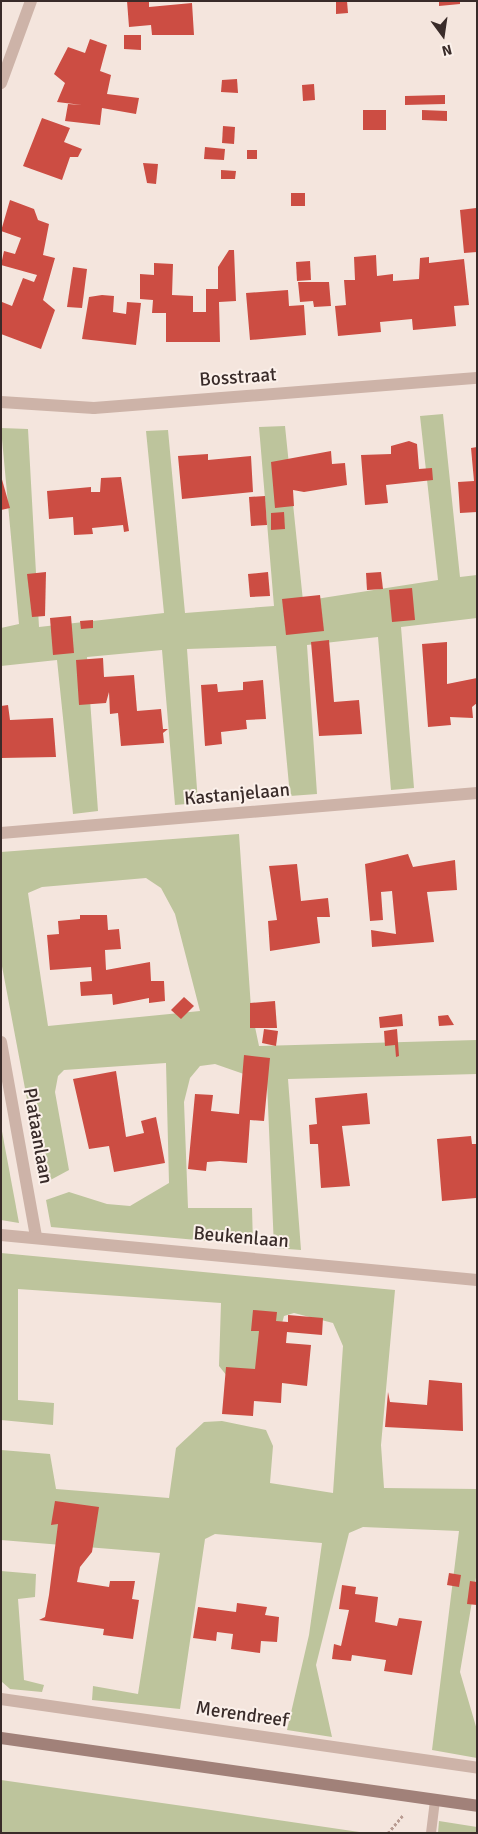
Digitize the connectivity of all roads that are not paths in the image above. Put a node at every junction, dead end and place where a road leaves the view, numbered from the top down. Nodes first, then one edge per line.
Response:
1 (32, 1) edge
2 (1, 83) edge
3 (477, 378) edge
4 (1, 402) edge
5 (477, 793) edge
6 (1, 834) edge
7 (1, 1042) edge
8 (1, 1235) edge
9 (36, 1238) junction
10 (477, 1280) edge
11 (1, 1699) edge
12 (1, 1738) edge
13 (477, 1768) edge
14 (435, 1800) junction
15 (477, 1806) edge
16 (431, 1833) edge

1 - 2 street
3 - 4 street, Bosstraat
5 - 6 street, Kastanjelaan
7 - 9 street, Plataanlaan
8 - 9 street, Beukenlaan
9 - 10 street, Beukenlaan
11 - 13 street, Merendreef
12 - 14 street
14 - 15 street
14 - 16 lane

